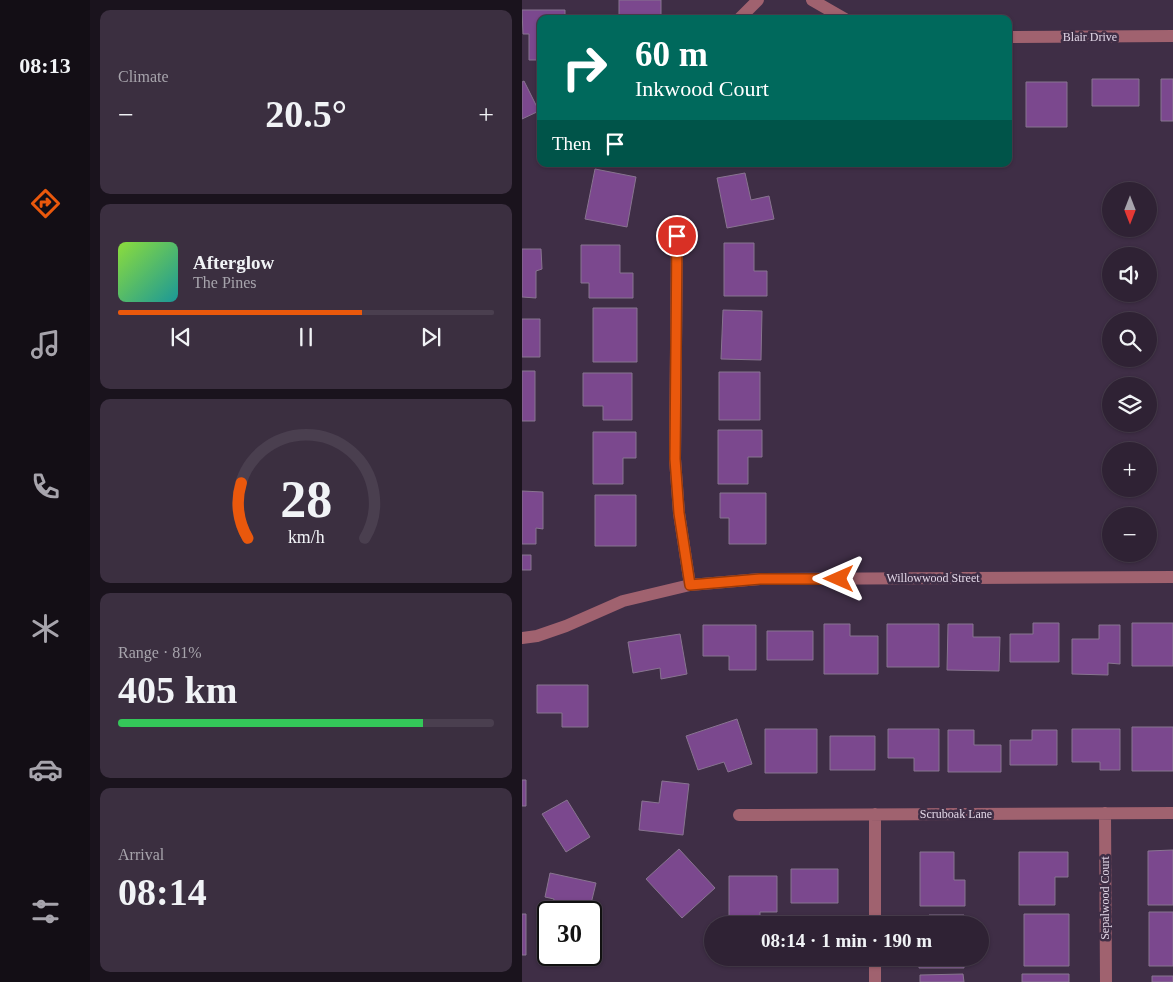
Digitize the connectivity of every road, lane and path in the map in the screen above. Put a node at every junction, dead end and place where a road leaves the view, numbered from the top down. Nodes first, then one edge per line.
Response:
1 (758, 0) edge
2 (812, 0) edge
3 (743, 15) edge
4 (838, 15) edge
5 (1172, 36) edge
6 (1012, 37) edge
7 (677, 236) dead end
8 (1172, 577) edge
9 (690, 585) junction
10 (522, 638) edge
11 (1105, 813) junction
12 (1172, 813) edge
13 (875, 814) junction
14 (739, 815) dead end
15 (875, 916) edge
16 (875, 966) edge
17 (875, 982) edge
18 (1106, 982) edge

1 - 3 street
2 - 4 street
5 - 6 street, Blair Drive
7 - 9 street
8 - 9 street, Willowwood Street
9 - 10 street, Willowwood Street
11 - 12 street, Scruboak Lane
11 - 13 street, Scruboak Lane
11 - 18 street, Sepalwood Court
13 - 14 street, Scruboak Lane
13 - 15 street
16 - 17 street

